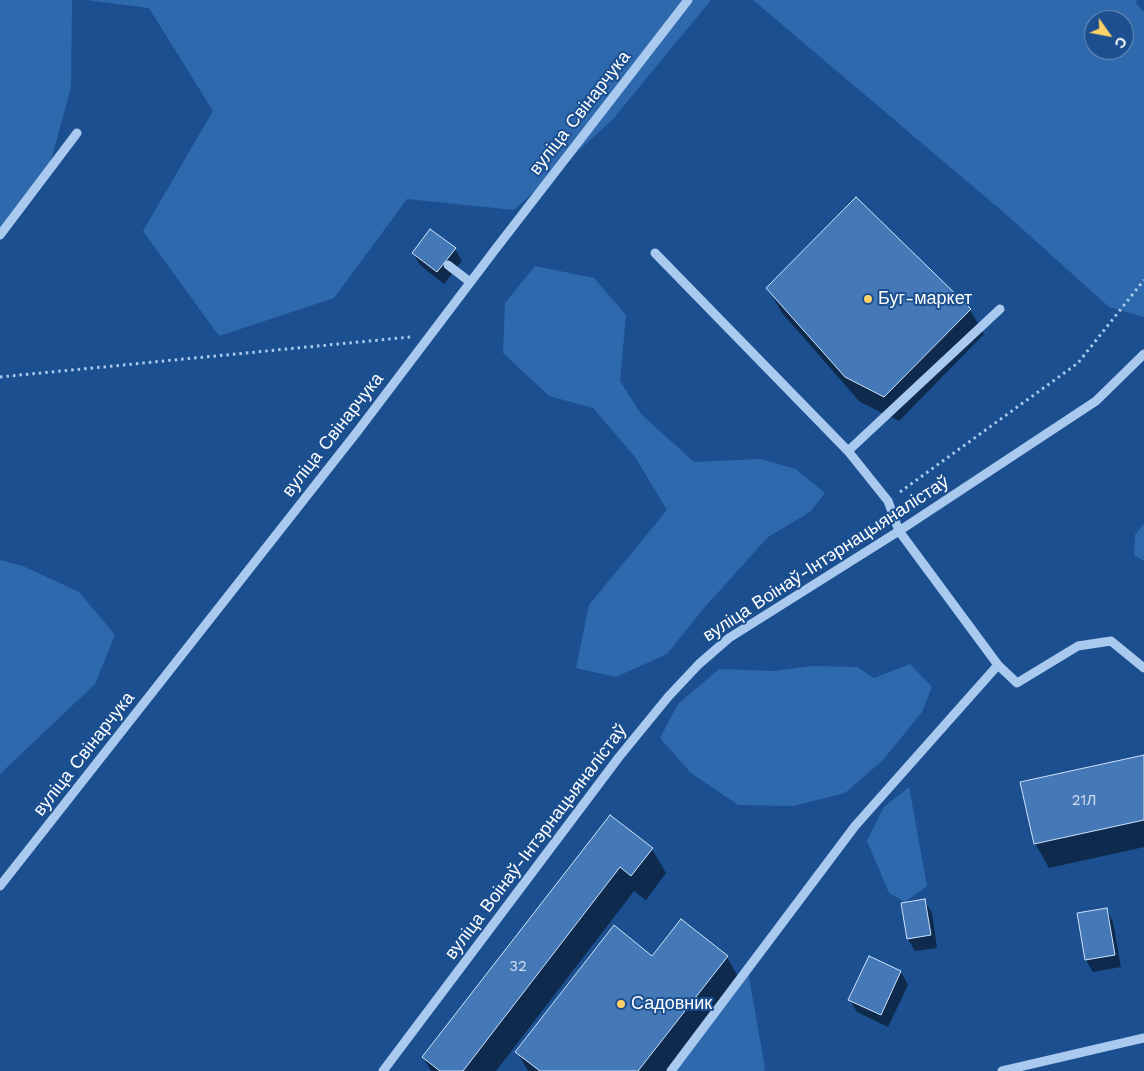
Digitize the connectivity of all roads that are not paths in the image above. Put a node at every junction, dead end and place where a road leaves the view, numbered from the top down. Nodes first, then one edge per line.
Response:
1 (688, 0) edge
2 (77, 132) dead end
3 (0, 235) edge
4 (655, 253) dead end
5 (448, 265) dead end
6 (470, 282) junction
7 (1000, 309) dead end
8 (1144, 354) edge
9 (848, 451) junction
10 (899, 531) junction
11 (998, 665) junction
12 (1144, 668) edge
13 (0, 886) edge
14 (1144, 1038) edge
15 (383, 1071) edge
16 (671, 1071) edge
17 (1002, 1071) edge

1 - 6 street, вуліца Свінарчука
2 - 3 street
4 - 9 street
5 - 6 street
6 - 13 street, вуліца Свінарчука
7 - 9 street
8 - 10 street, вуліца Воінаў-Інтэрнацыяналістаў
9 - 10 street
10 - 11 street
10 - 15 street, вуліца Воінаў-Інтэрнацыяналістаў
11 - 12 street
11 - 16 street
14 - 17 street

